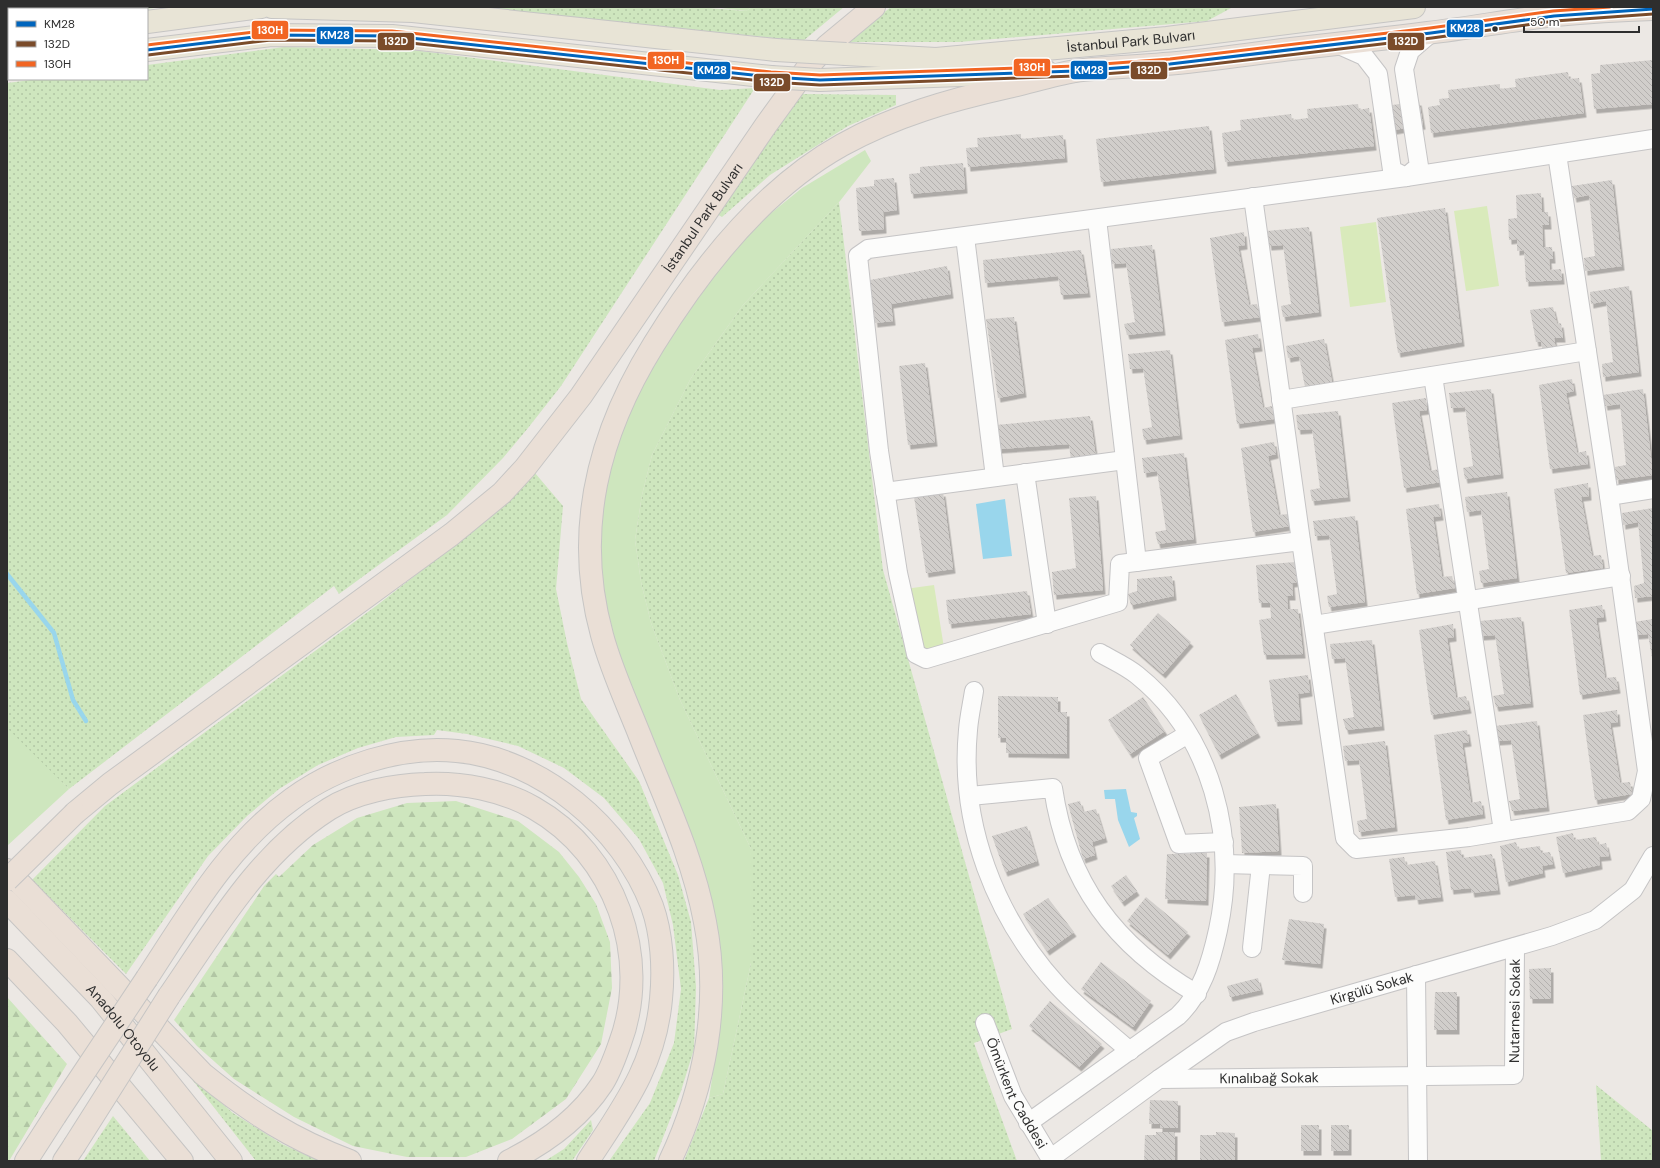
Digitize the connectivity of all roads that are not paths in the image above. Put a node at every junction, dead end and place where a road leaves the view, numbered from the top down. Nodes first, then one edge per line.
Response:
1 (261, 7) edge
2 (272, 7) edge
3 (874, 7) edge
4 (1414, 7) edge
5 (1653, 9) edge
6 (148, 22) edge
7 (1431, 33) junction
8 (1337, 44) junction
9 (148, 50) edge
10 (1076, 71) junction
11 (1653, 139) edge
12 (1557, 154) junction
13 (1406, 177) junction
14 (1253, 197) junction
15 (1098, 220) junction
16 (966, 237) junction
17 (1587, 351) junction
18 (1433, 376) junction
19 (1281, 400) junction
20 (1125, 460) junction
21 (1025, 474) junction
22 (995, 478) junction
23 (1653, 489) edge
24 (885, 492) junction
25 (1609, 496) junction
26 (1301, 541) junction
27 (1137, 562) junction
28 (1621, 576) junction
29 (1467, 600) junction
30 (1046, 624) junction
31 (1314, 625) junction
32 (1100, 653) dead end
33 (974, 691) dead end
34 (1188, 734) junction
35 (970, 796) junction
36 (1503, 831) junction
37 (1224, 842) junction
38 (1653, 856) edge
39 (1225, 864) junction
40 (1261, 865) junction
41 (7, 870) edge
42 (7, 880) edge
43 (1303, 893) dead end
44 (7, 901) edge
45 (1515, 947) junction
46 (1252, 948) dead end
47 (7, 960) edge
48 (1416, 976) junction
49 (1197, 994) junction
50 (984, 1023) dead end
51 (1130, 1051) junction
52 (1514, 1075) joint
53 (1417, 1076) junction
54 (1159, 1079) junction
55 (1028, 1123) junction
56 (69, 1154) edge
57 (1051, 1159) edge
58 (26, 1161) edge
59 (182, 1161) edge
60 (231, 1161) edge
61 (350, 1161) edge
62 (509, 1161) edge
63 (588, 1161) edge
64 (670, 1161) edge
65 (1418, 1161) edge

1 - 6 main road
2 - 4 main road, İstanbul Park Bulvarı, bridge
3 - 42 highway, İstanbul Park Bulvarı, bridge
5 - 7 highway, İstanbul Park Bulvarı
7 - 8 highway, İstanbul Park Bulvarı
7 - 13 street
8 - 10 highway, İstanbul Park Bulvarı
8 - 13 street
9 - 10 main road, bridge
10 - 64 highway, İstanbul Park Bulvarı
11 - 12 street
12 - 13 street
12 - 17 street
13 - 14 street
14 - 15 street
14 - 19 street
15 - 16 street
15 - 20 street
16 - 22 street
16 - 24 street
17 - 18 street
17 - 25 street
18 - 19 street
18 - 29 street
19 - 26 street
20 - 21 street
20 - 27 street
21 - 22 street
21 - 30 street
22 - 24 street
23 - 25 street
24 - 30 street
25 - 28 street
26 - 27 street
26 - 31 street
27 - 30 street
28 - 29 street
28 - 36 street
29 - 31 street
29 - 36 street
31 - 36 street
32 - 34 street
33 - 35 street
34 - 37 street
34 - 37 street
35 - 49 street
35 - 51 street
37 - 39 street
38 - 45 street, Kirgülü Sokak
39 - 40 street
39 - 49 street
40 - 43 street
40 - 46 street
41 - 61 highway
44 - 60 highway, Anadolu Otoyolu
45 - 48 street, Kirgülü Sokak
45 - 52 street, Nutarnesi Sokak
47 - 59 highway
48 - 53 street
48 - 54 street, Kirgülü Sokak
49 - 51 street
50 - 55 street, Ömürkent Caddesi
51 - 55 street
52 - 53 street, Kınalıbağ Sokak
53 - 54 street, Kınalıbağ Sokak
53 - 65 street
54 - 57 street
55 - 57 street, Ömürkent Caddesi
56 - 62 highway, bridge
58 - 63 highway, bridge

